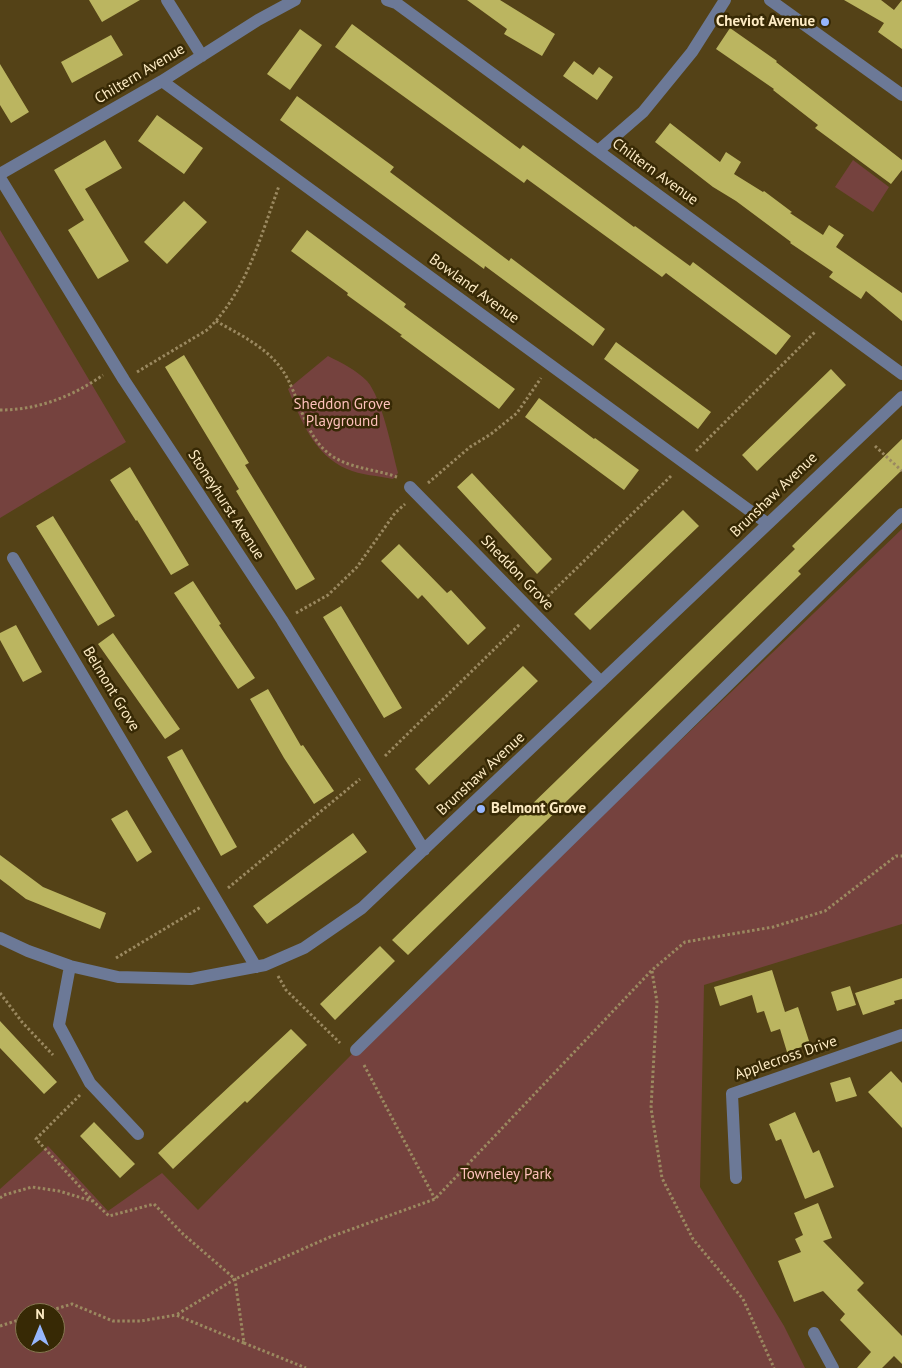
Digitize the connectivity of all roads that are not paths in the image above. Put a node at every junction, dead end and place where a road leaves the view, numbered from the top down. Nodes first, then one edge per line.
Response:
1 (167, 0) edge
2 (295, 0) edge
3 (387, 0) edge
4 (725, 0) edge
5 (770, 0) edge
6 (202, 56) junction
7 (162, 81) junction
8 (902, 95) edge
9 (598, 151) junction
10 (0, 174) edge
11 (0, 178) edge
12 (902, 374) edge
13 (902, 397) edge
14 (413, 490) road end
15 (902, 514) edge
16 (768, 524) junction
17 (13, 558) dead end
18 (601, 682) junction
19 (424, 850) junction
20 (0, 938) edge
21 (70, 966) junction
22 (256, 967) junction
23 (902, 1035) edge
24 (356, 1050) road end
25 (138, 1134) dead end
26 (736, 1178) dead end
27 (814, 1333) dead end
28 (833, 1368) edge

1 - 6 street
2 - 6 street, Chiltern Avenue
3 - 9 street, Chiltern Avenue
4 - 9 street
5 - 8 street
6 - 7 street, Chiltern Avenue
7 - 10 street, Chiltern Avenue
7 - 16 street, Bowland Avenue
9 - 12 street, Chiltern Avenue
11 - 19 street, Stoneyhurst Avenue
13 - 16 street, Brunshaw Avenue
14 - 18 street, Sheddon Grove
15 - 24 street
16 - 18 street, Brunshaw Avenue
17 - 22 street, Belmont Grove
18 - 19 street, Brunshaw Avenue
19 - 22 street, Brunshaw Avenue
20 - 21 street, Brunshaw Avenue
21 - 22 street, Brunshaw Avenue
21 - 25 street
23 - 26 street, Applecross Drive
27 - 28 street

